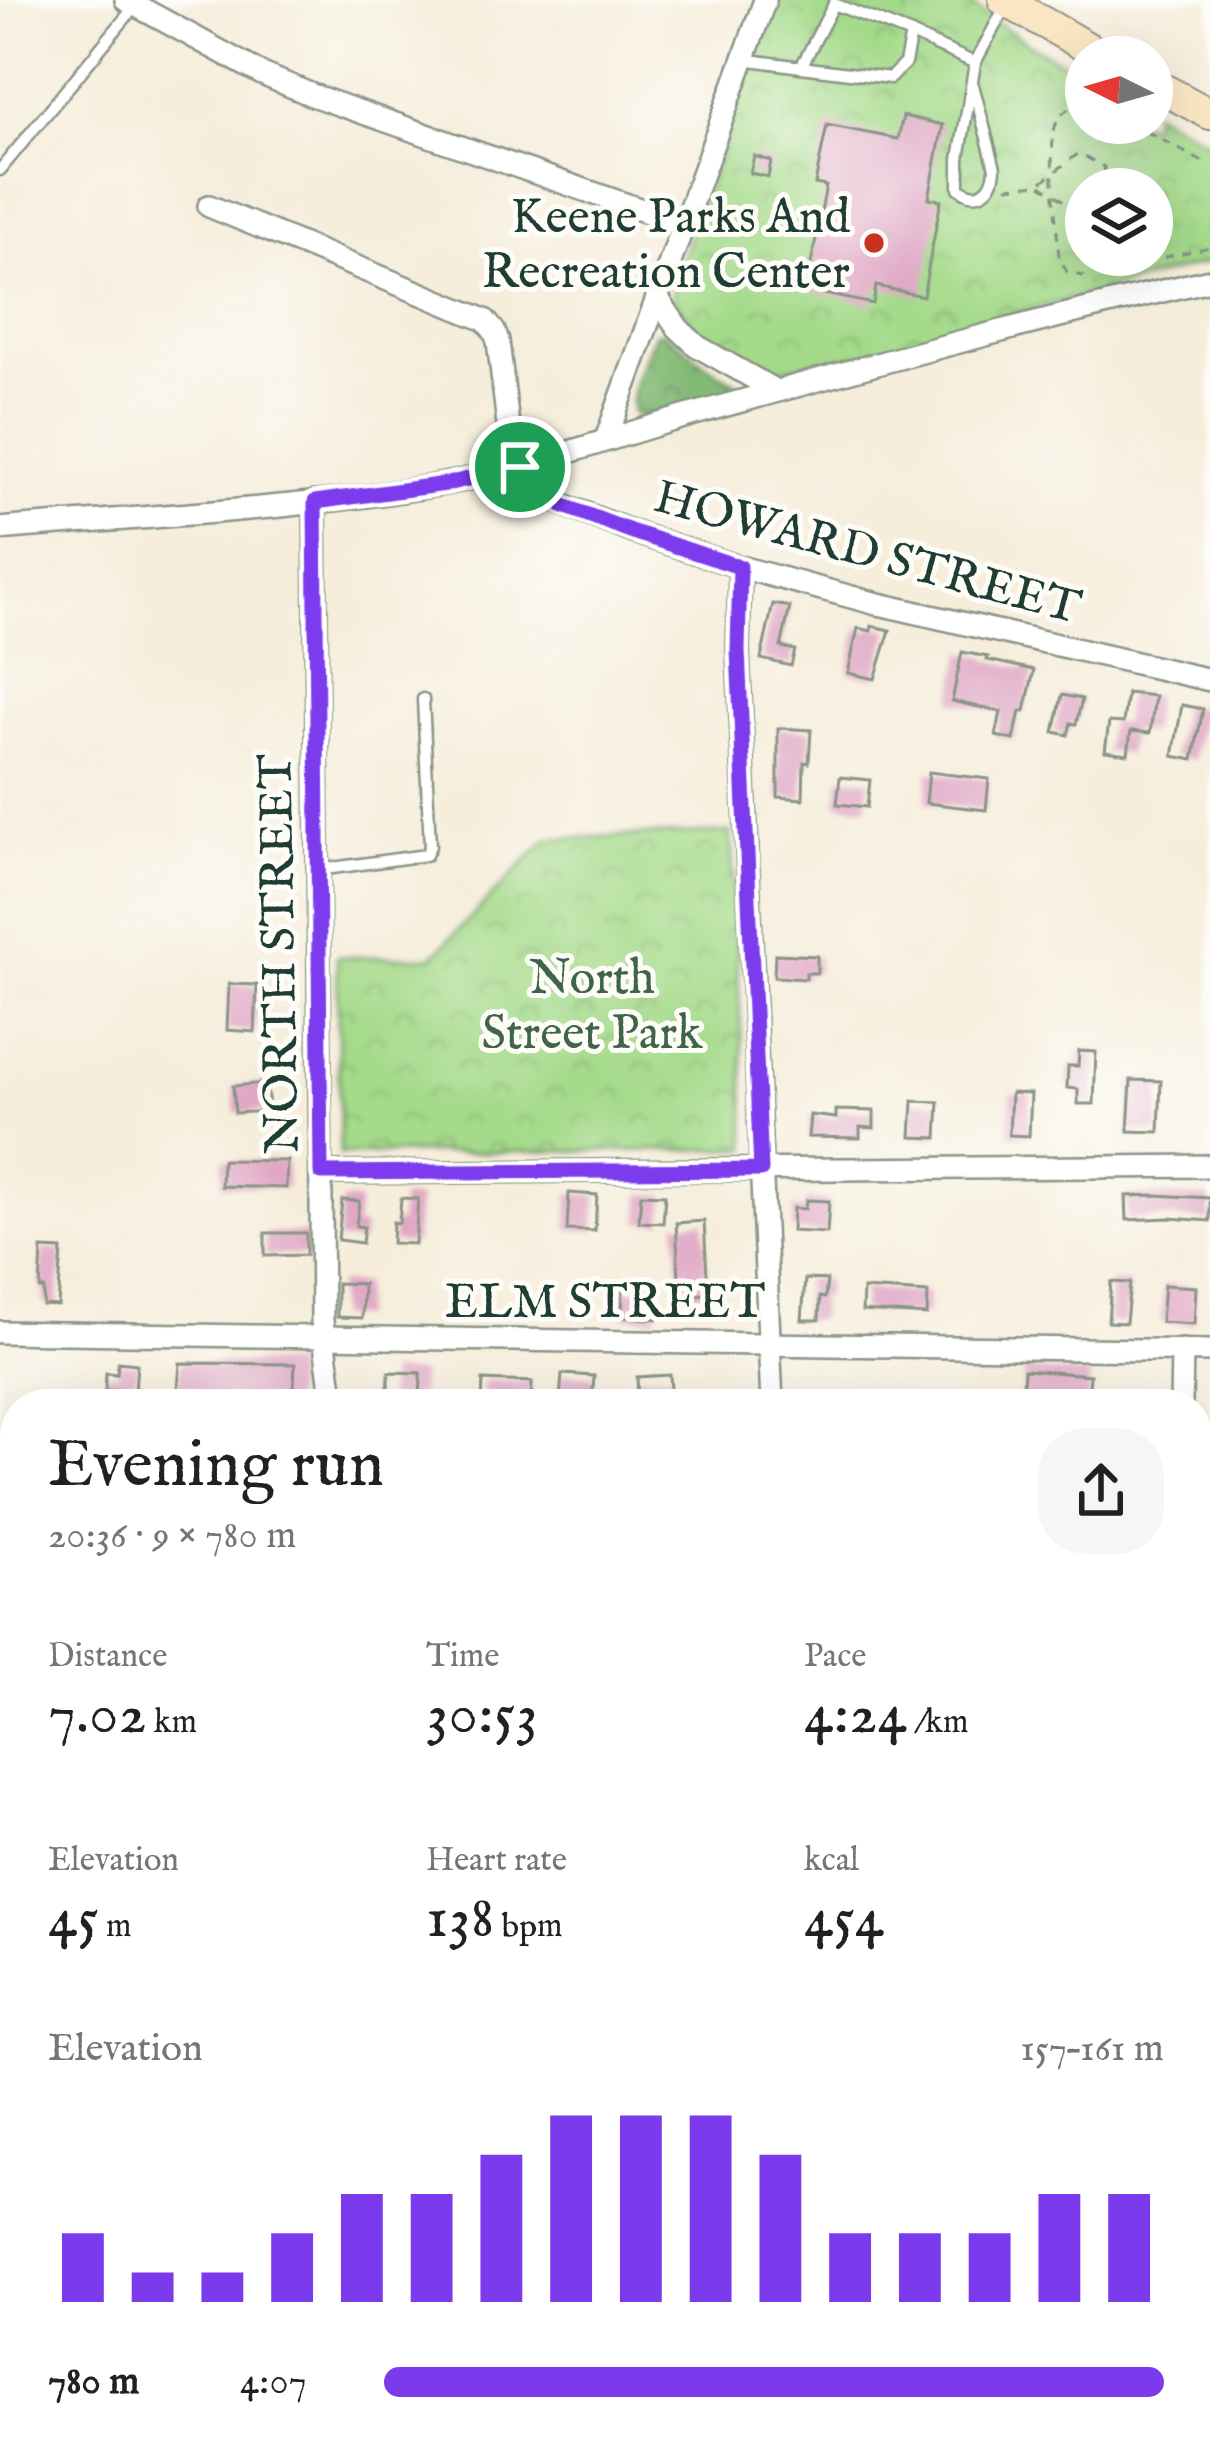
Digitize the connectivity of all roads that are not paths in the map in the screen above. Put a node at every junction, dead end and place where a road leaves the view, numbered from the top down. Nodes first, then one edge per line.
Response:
1 (765, 0) edge
2 (1006, 1) edge
3 (135, 2) edge
4 (911, 34) junction
5 (1068, 36) edge
6 (743, 59) junction
7 (975, 62) junction
8 (801, 67) junction
9 (973, 85) junction
10 (1173, 94) edge
11 (1210, 114) edge
12 (0, 170) edge
13 (209, 206) dead end
14 (682, 224) junction
15 (1210, 280) edge
16 (657, 297) junction
17 (776, 391) junction
18 (606, 439) junction
19 (520, 467) junction
20 (315, 502) junction
21 (0, 529) edge
22 (740, 567) junction
23 (1210, 680) edge
24 (423, 699) dead end
25 (318, 870) junction
26 (1210, 1166) edge
27 (761, 1170) junction
28 (321, 1173) junction
29 (0, 1332) edge
30 (326, 1339) junction
31 (768, 1343) junction
32 (1183, 1350) junction
33 (1210, 1351) edge
34 (331, 1389) edge
35 (771, 1389) edge
36 (1182, 1389) edge

1 - 6 street
2 - 5 main road
2 - 7 lane
3 - 12 lane
3 - 14 street
4 - 7 lane
4 - 8 lane
4 - 8 lane
6 - 8 lane
6 - 14 street
7 - 9 lane
9 - 9 lane
10 - 11 main road
13 - 19 street
14 - 16 street
15 - 17 street
16 - 17 street
16 - 18 street
17 - 18 street
18 - 19 street
19 - 20 street
19 - 22 street, HOWARD STREET
20 - 21 street
20 - 25 street, NORTH STREET
22 - 23 street, HOWARD STREET
22 - 27 street
24 - 25 lane
25 - 28 street, NORTH STREET
26 - 27 street
27 - 28 street
27 - 31 street
28 - 30 street, NORTH STREET
29 - 30 street, ELM STREET
30 - 31 street, ELM STREET
30 - 34 street, NORTH STREET
31 - 32 street, ELM STREET
31 - 35 street
32 - 33 street, ELM STREET
32 - 36 street

